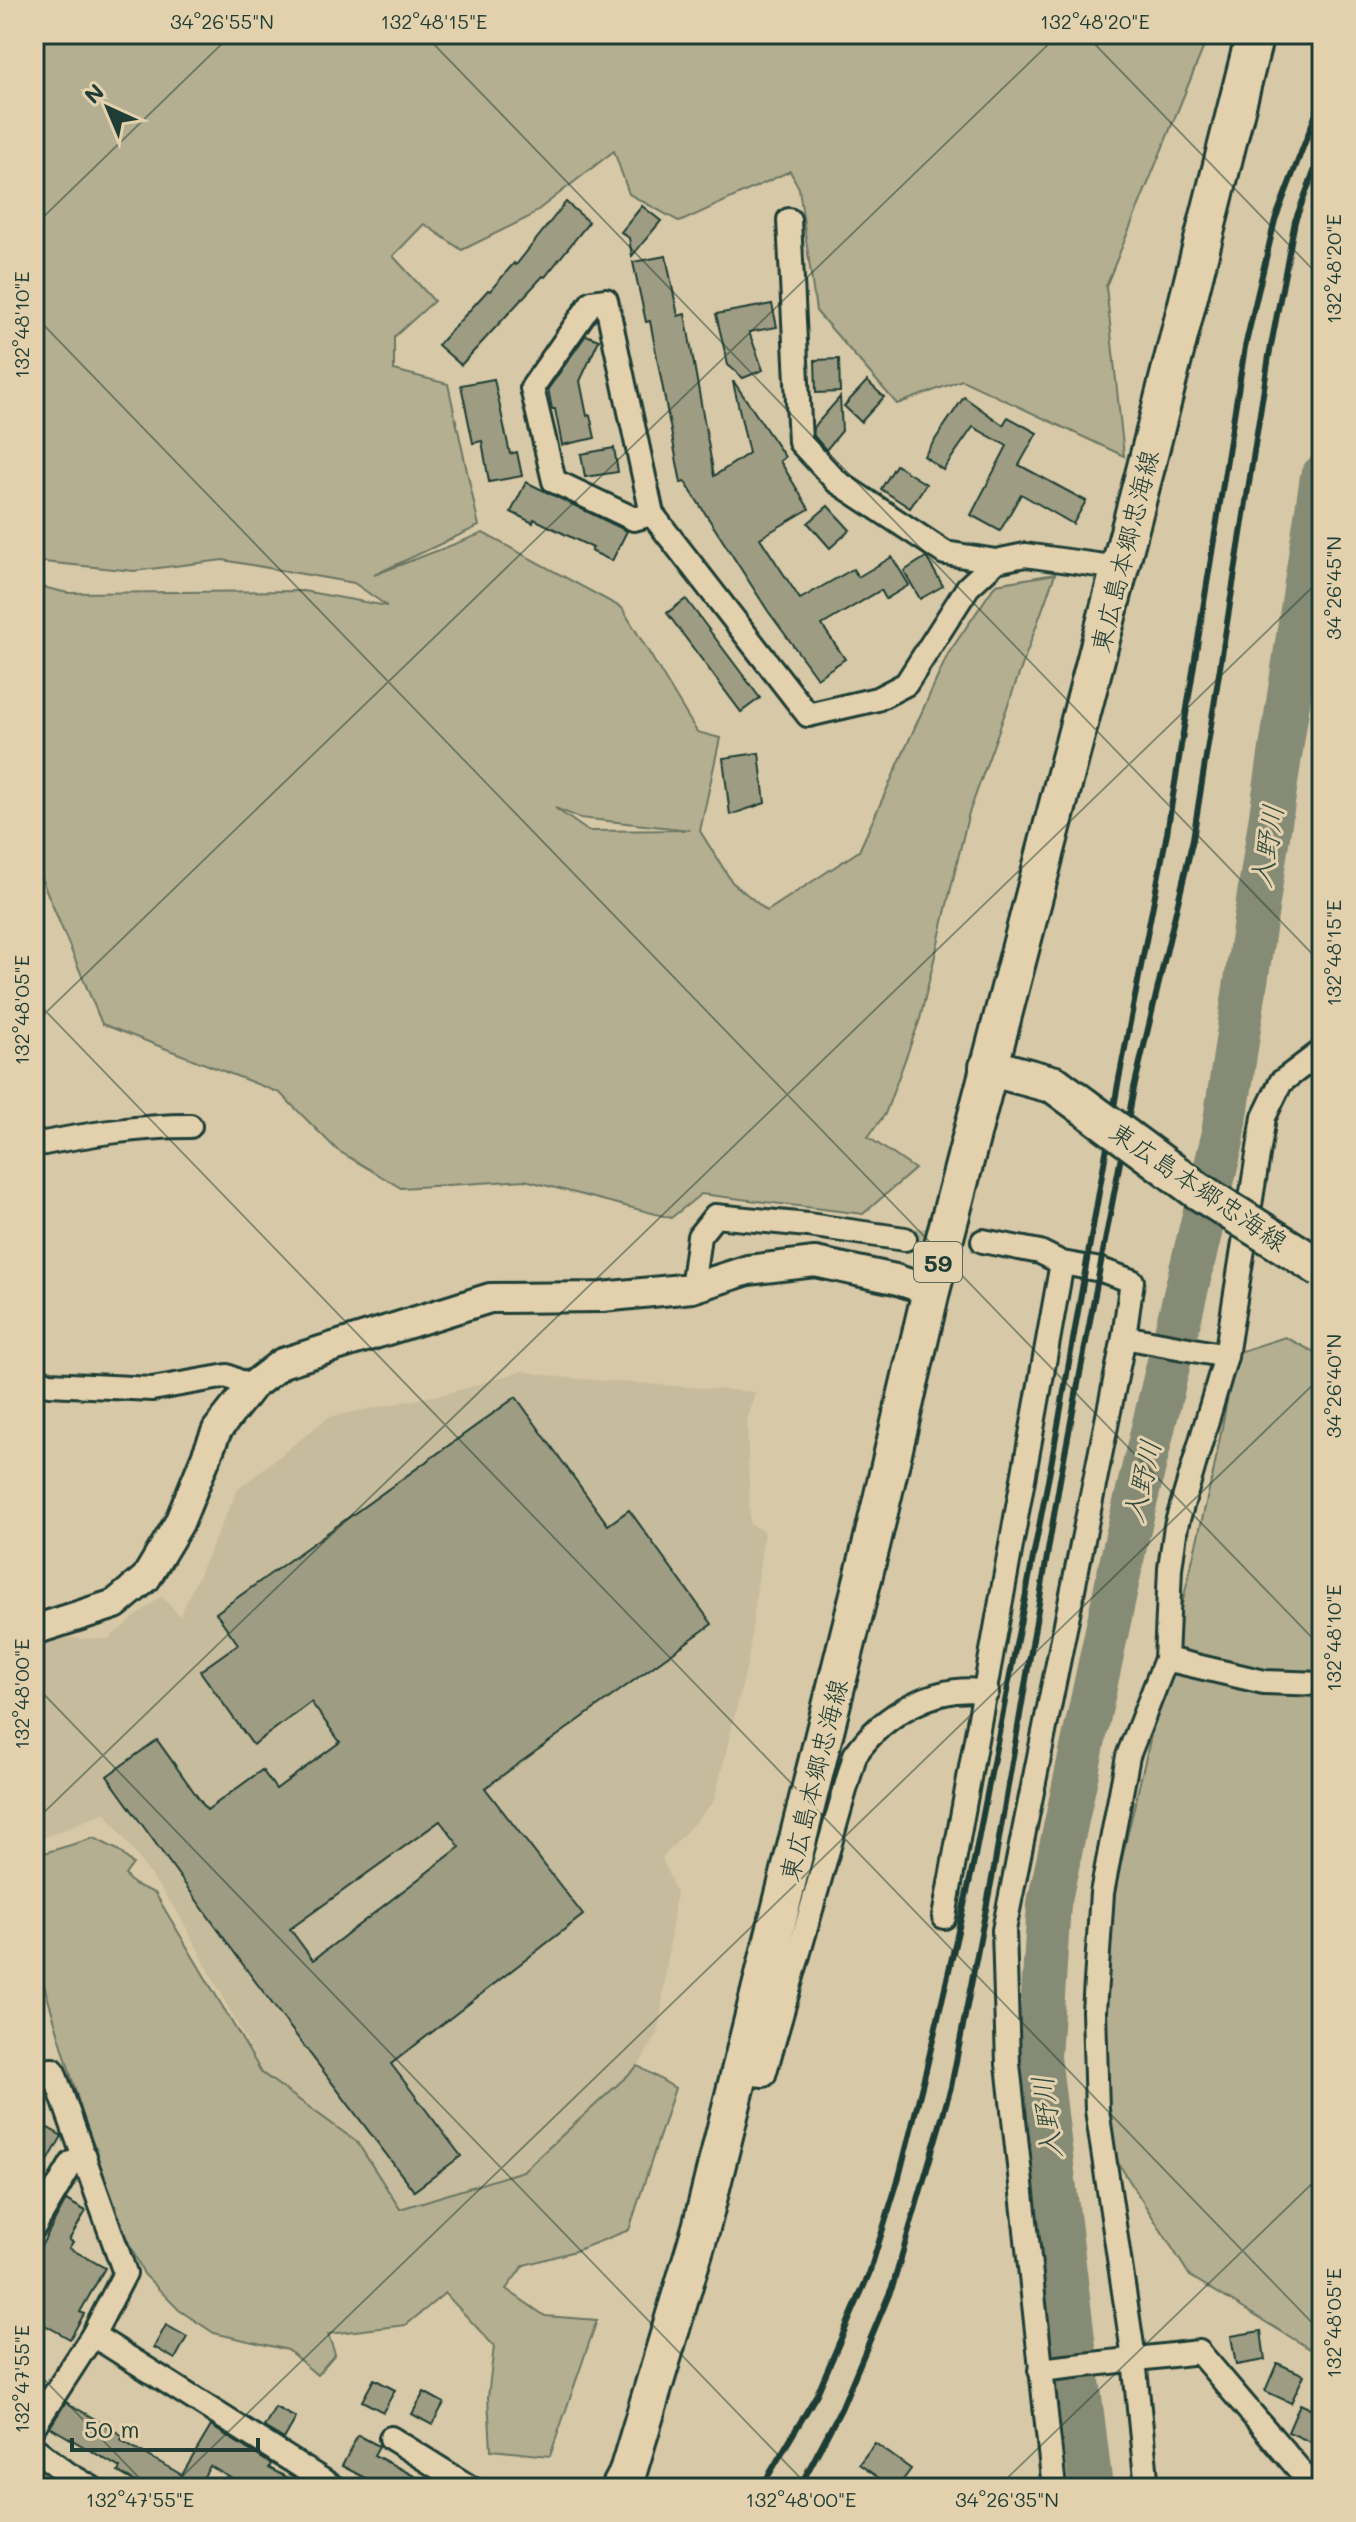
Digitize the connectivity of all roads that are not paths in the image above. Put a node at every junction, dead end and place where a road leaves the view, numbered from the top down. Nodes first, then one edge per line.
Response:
1 (1255, 34) edge
2 (789, 220) dead end
3 (652, 514) junction
4 (996, 561) junction
5 (1119, 568) junction
6 (1322, 1051) edge
7 (988, 1067) junction
8 (190, 1126) dead end
9 (34, 1145) edge
10 (905, 1239) tunnel mouth
11 (983, 1241) tunnel mouth
12 (1062, 1263) junction
13 (1322, 1269) edge
14 (692, 1288) junction
15 (931, 1291) junction
16 (1134, 1339) junction
17 (1219, 1355) junction
18 (34, 1378) edge
19 (251, 1387) junction
20 (34, 1630) edge
21 (1166, 1659) junction
22 (1322, 1684) edge
23 (987, 1692) junction
24 (944, 1917) dead end
25 (34, 2071) edge
26 (740, 2073) junction
27 (85, 2156) junction
28 (34, 2227) edge
29 (93, 2335) junction
30 (1129, 2359) junction
31 (1040, 2370) junction
32 (34, 2426) edge
33 (391, 2438) dead end
34 (34, 2448) edge
35 (92, 2488) edge
36 (335, 2488) edge
37 (471, 2488) edge
38 (620, 2488) edge
39 (1054, 2488) edge
40 (1147, 2488) edge
41 (1315, 2488) edge

1 - 5 main road, 東広島本郷忠海線 / 59
2 - 4 street
3 - 3 street
3 - 4 street
4 - 5 street
5 - 7 main road, 東広島本郷忠海線 / 59
6 - 17 street
7 - 13 main road, 東広島本郷忠海線, bridge
7 - 15 main road, 東広島本郷忠海線 / 59
8 - 9 street
10 - 14 street
11 - 12 street
12 - 16 street
12 - 23 street
14 - 15 street
14 - 19 street
15 - 26 main road, 東広島本郷忠海線 / 59
16 - 17 street
16 - 31 street
17 - 21 street
18 - 19 street
19 - 20 street
21 - 22 street
21 - 30 street
23 - 24 street
23 - 26 street
25 - 27 street
26 - 38 main road, 東広島本郷忠海線 / 59
27 - 28 street
27 - 29 street
29 - 32 street
29 - 36 street
30 - 31 street
30 - 40 street
30 - 41 street
31 - 39 street
33 - 37 street
34 - 35 street

